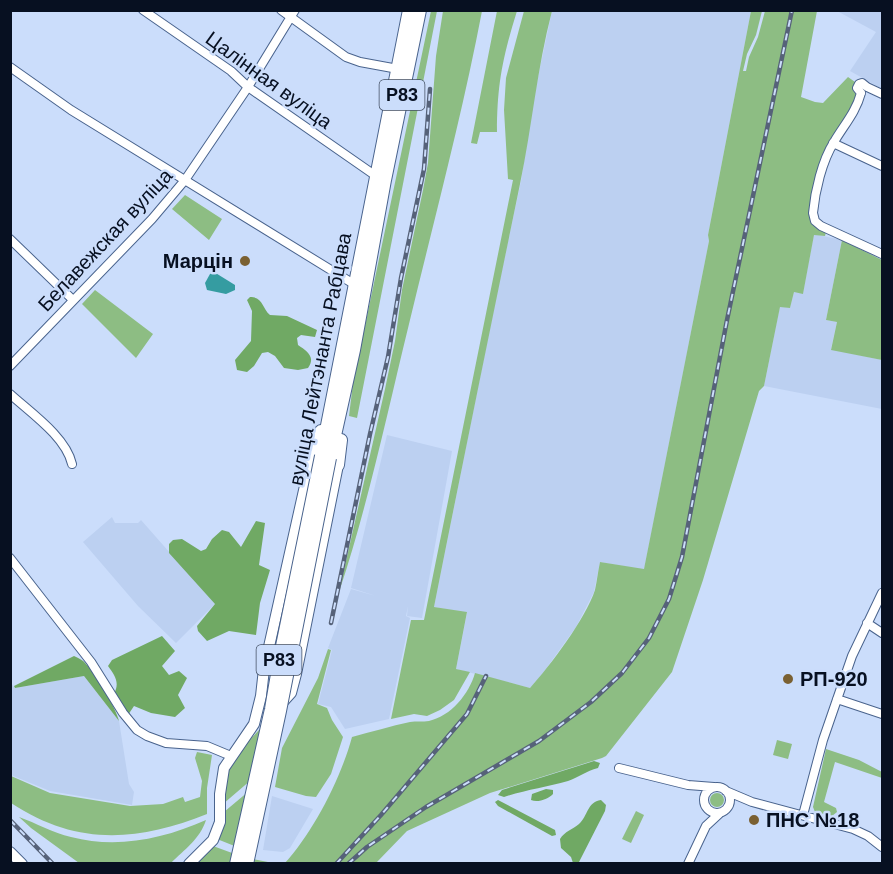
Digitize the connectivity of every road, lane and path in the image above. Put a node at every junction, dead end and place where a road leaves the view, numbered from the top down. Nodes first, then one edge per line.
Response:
1 (142, 10) edge
2 (281, 10) edge
3 (409, 10) edge
4 (420, 10) edge
5 (293, 14) edge
6 (10, 67) edge
7 (398, 69) junction
8 (248, 87) junction
9 (882, 94) edge
10 (833, 143) junction
11 (882, 166) edge
12 (376, 176) junction
13 (185, 180) junction
14 (10, 239) edge
15 (882, 254) edge
16 (360, 288) junction
17 (73, 300) junction
18 (10, 366) edge
19 (10, 394) edge
20 (325, 459) junction
21 (72, 464) dead end
22 (10, 558) edge
23 (882, 592) edge
24 (867, 623) junction
25 (274, 629) junction
26 (882, 633) edge
27 (304, 637) junction
28 (264, 669) junction
29 (296, 674) junction
30 (837, 699) junction
31 (882, 714) edge
32 (231, 756) junction
33 (619, 768) dead end
34 (688, 785) junction
35 (714, 787) junction
36 (726, 791) junction
37 (752, 802) junction
38 (705, 805) junction
39 (723, 811) junction
40 (803, 815) junction
41 (706, 826) junction
42 (882, 847) edge
43 (10, 852) edge
44 (22, 864) edge
45 (189, 864) edge
46 (236, 864) edge
47 (247, 864) edge
48 (688, 864) edge

1 - 8 street, Цалінная вуліца
2 - 5 street
3 - 7 highway, вуліца Лейтэнанта Рабцава / Р83
4 - 16 highway, вуліца Лейтэнанта Рабцава / Р83
5 - 7 street
5 - 8 street, Белавежская вуліца
6 - 13 street
7 - 12 highway, вуліца Лейтэнанта Рабцава / Р83
8 - 12 street, Цалінная вуліца
8 - 13 street, Белавежская вуліца
9 - 10 street
10 - 11 street
10 - 15 street
12 - 16 highway, вуліца Лейтэнанта Рабцава / Р83
13 - 16 street
13 - 17 street, Белавежская вуліца
14 - 17 street
16 - 20 highway, вуліца Лейтэнанта Рабцава / Р83
16 - 20 highway, вуліца Лейтэнанта Рабцава / Р83
17 - 18 street, Белавежская вуліца
19 - 21 street
20 - 25 main road, вуліца Лейтэнанта Рабцава
20 - 27 main road, вуліца Лейтэнанта Рабцава
20 - 46 highway, вуліца Лейтэнанта Рабцава / Р83, bridge
20 - 47 highway, вуліца Лейтэнанта Рабцава / Р83, bridge
22 - 32 street
23 - 24 street
24 - 26 street
24 - 30 street
25 - 27 main road
25 - 28 main road, вуліца Лейтэнанта Рабцава
27 - 29 main road, вуліца Лейтэнанта Рабцава
28 - 29 main road
28 - 32 main road, вуліца Лейтэнанта Рабцава
29 - 32 main road, вуліца Лейтэнанта Рабцава
30 - 31 street
30 - 40 street
32 - 45 main road
33 - 34 street
34 - 35 street
34 - 38 street
35 - 36 street
35 - 38 street
36 - 37 street
36 - 39 street
37 - 39 street
37 - 40 street
38 - 39 street
38 - 41 street
39 - 41 street
40 - 42 street
41 - 48 street
43 - 44 main road

